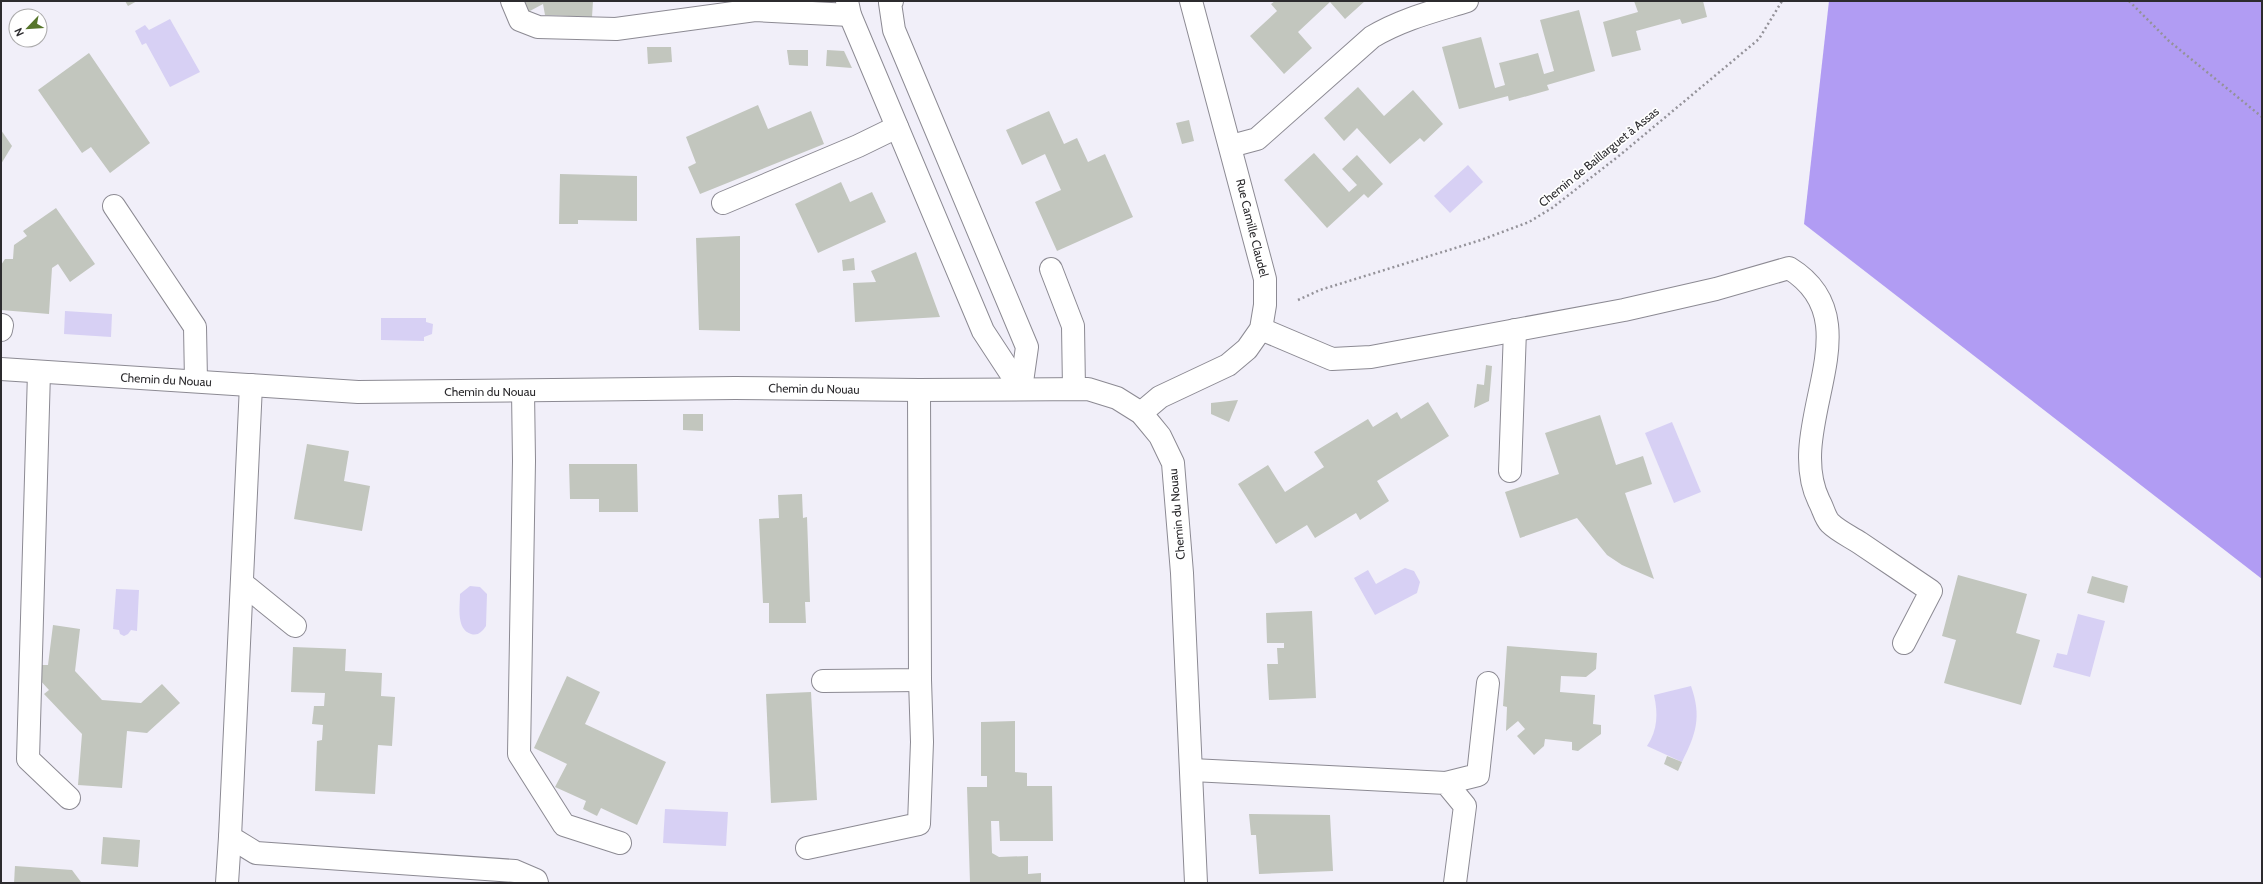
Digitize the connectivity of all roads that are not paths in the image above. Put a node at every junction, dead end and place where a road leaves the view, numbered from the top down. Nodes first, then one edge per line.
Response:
1 (512, 1) edge
2 (892, 1) edge
3 (1190, 1) edge
4 (1467, 1) edge
5 (848, 8) edge
6 (896, 127) junction
7 (1231, 146) junction
8 (723, 203) dead end
9 (114, 206) dead end
10 (1051, 269) dead end
11 (1261, 329) junction
12 (1515, 330) junction
13 (1, 369) edge
14 (39, 372) junction
15 (196, 381) junction
16 (251, 385) junction
17 (1021, 389) junction
18 (1074, 389) junction
19 (919, 390) junction
20 (523, 391) junction
21 (1141, 413) junction
22 (1510, 471) dead end
23 (242, 583) junction
24 (295, 626) dead end
25 (1904, 643) dead end
26 (920, 680) junction
27 (823, 681) dead end
28 (1488, 683) dead end
29 (1192, 770) junction
30 (1446, 783) junction
31 (69, 798) dead end
32 (230, 837) junction
33 (620, 843) dead end
34 (807, 848) dead end
35 (227, 883) edge
36 (537, 883) edge
37 (1196, 883) edge
38 (1455, 883) edge

1 - 5 street
2 - 17 street
3 - 7 street, Rue Camille Claudel
4 - 7 street
5 - 6 street
6 - 8 street
6 - 17 street
7 - 11 street, Rue Camille Claudel
9 - 15 street
10 - 18 street
11 - 12 street
11 - 21 street, Rue Camille Claudel
12 - 22 street
12 - 25 street
13 - 14 street, Chemin du Nouau
14 - 15 street, Chemin du Nouau
14 - 31 street
15 - 16 street, Chemin du Nouau
16 - 20 street, Chemin du Nouau
16 - 23 street
17 - 18 street, Chemin du Nouau
17 - 19 street, Chemin du Nouau
18 - 21 street, Chemin du Nouau
19 - 20 street, Chemin du Nouau
19 - 26 street
20 - 33 street
21 - 29 street, Chemin du Nouau
23 - 24 street
23 - 32 street
26 - 27 street
26 - 34 street
28 - 30 street
29 - 30 street
29 - 37 street, Chemin du Nouau
30 - 38 street
32 - 35 street
32 - 36 street

